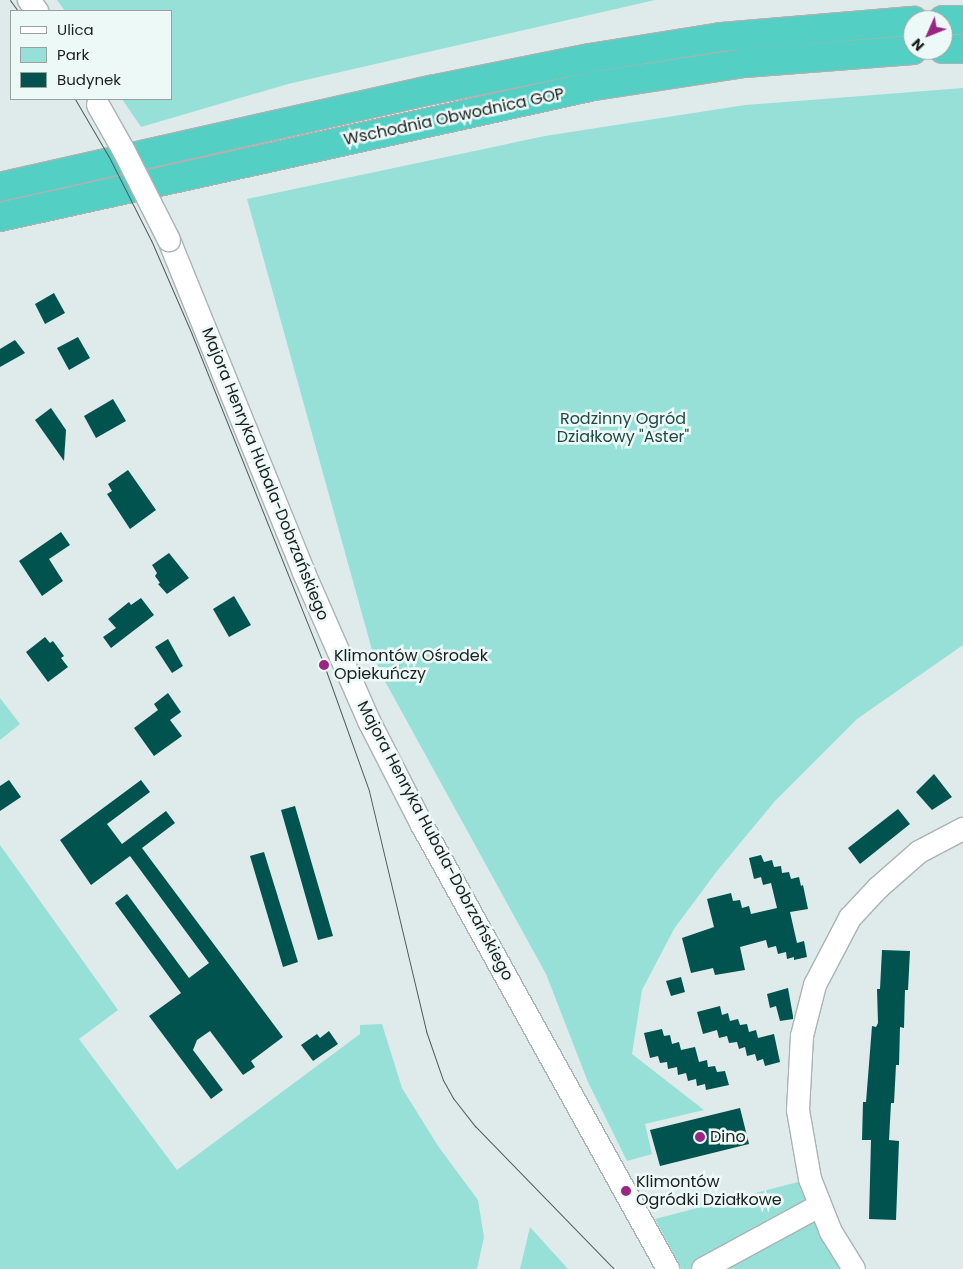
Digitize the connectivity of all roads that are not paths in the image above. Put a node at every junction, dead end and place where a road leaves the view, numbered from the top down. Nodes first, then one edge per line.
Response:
1 (903, 21) edge
2 (903, 51) edge
3 (96, 102) edge
4 (0, 187) edge
5 (0, 217) edge
6 (963, 829) edge
7 (820, 1206) junction
8 (668, 1269) edge
9 (703, 1269) edge
10 (854, 1269) edge

1 - 4 highway, Wschodnia Obwodnica GOP
2 - 5 highway, Wschodnia Obwodnica GOP
3 - 8 street, Majora Henryka Hubala-Dobrzańskiego, bridge
6 - 7 street
7 - 9 street
7 - 10 street

